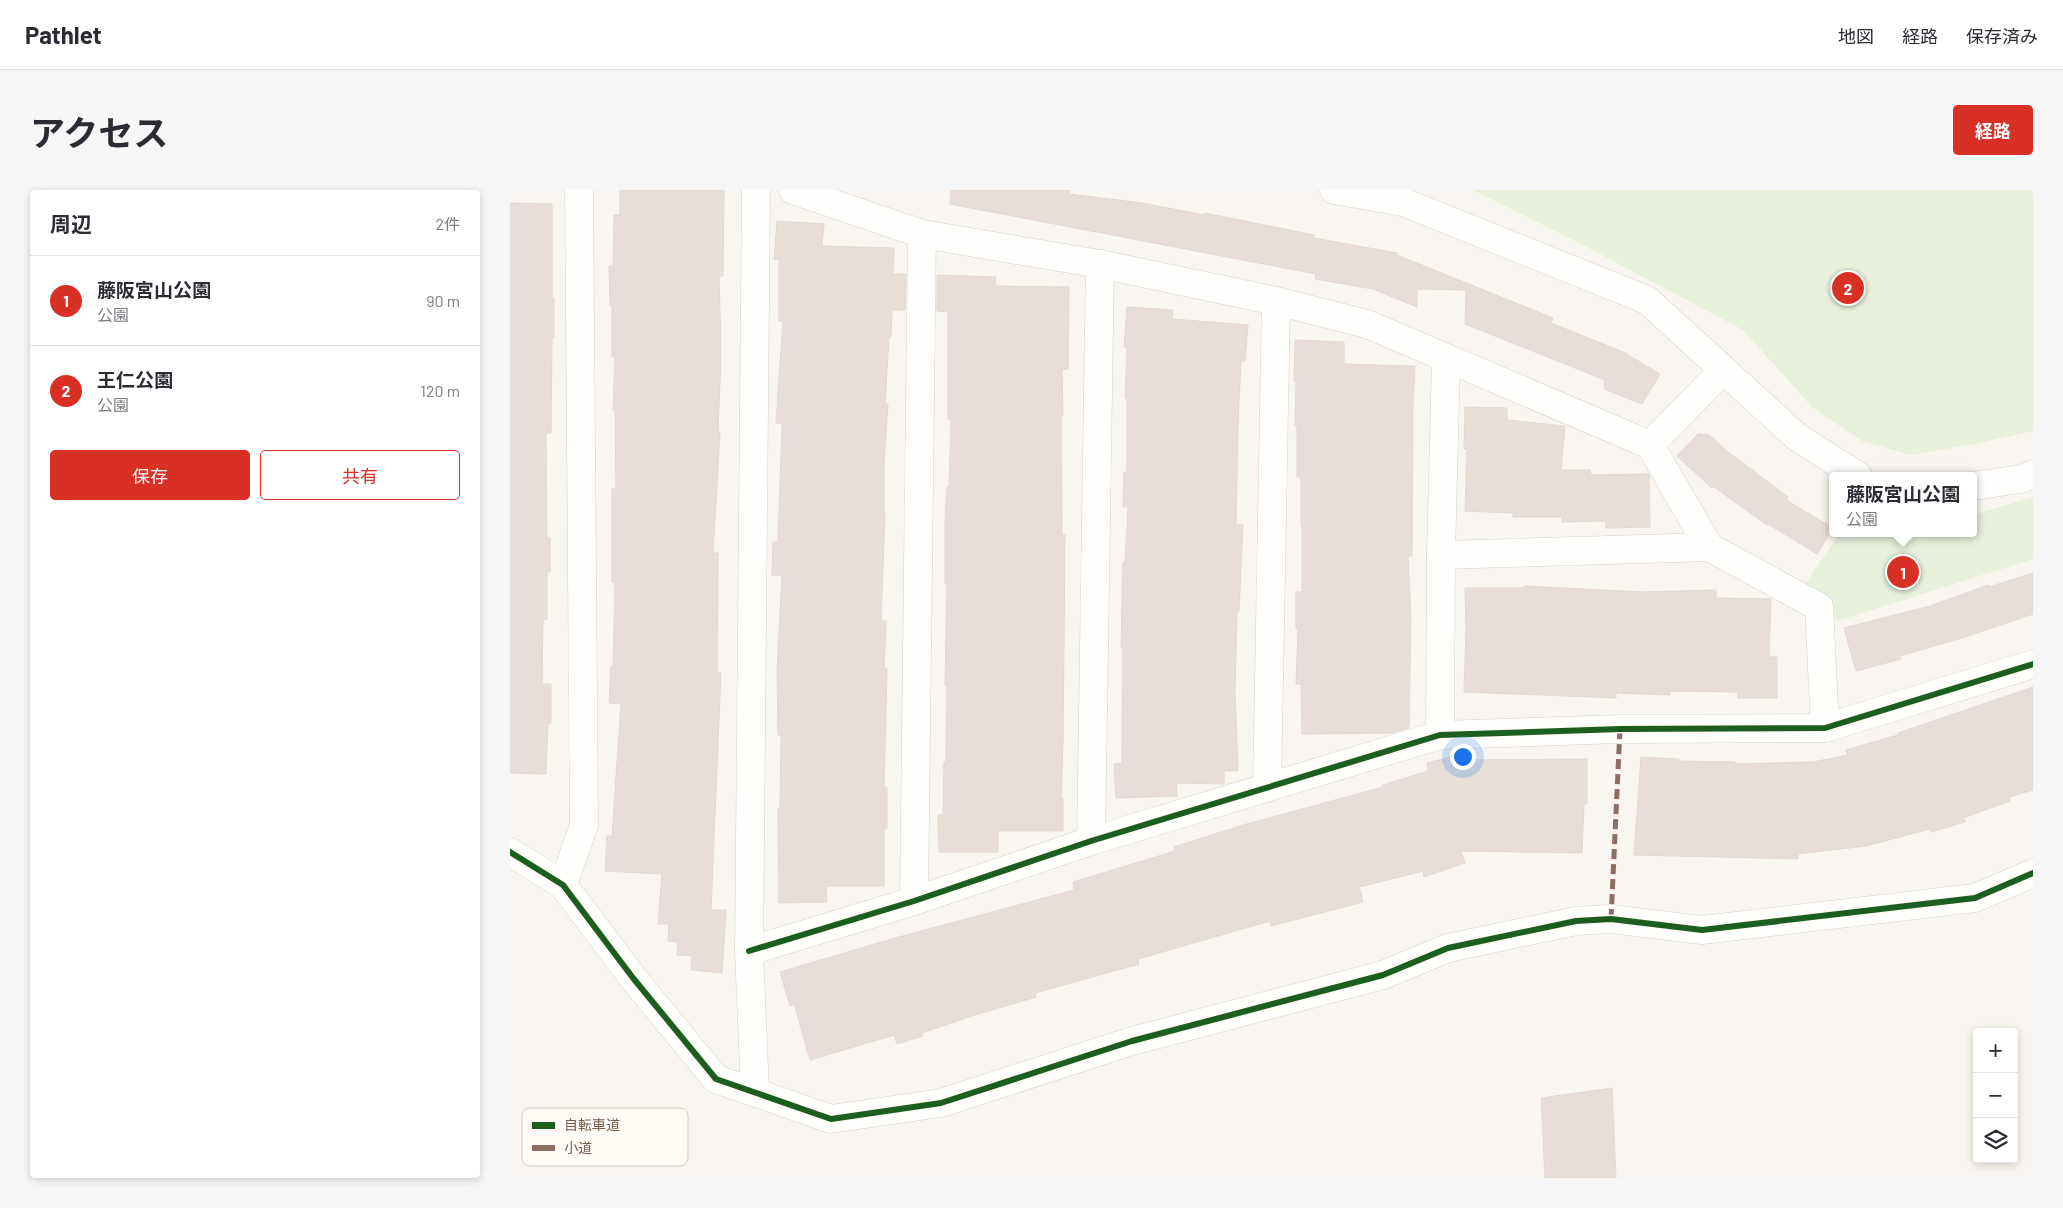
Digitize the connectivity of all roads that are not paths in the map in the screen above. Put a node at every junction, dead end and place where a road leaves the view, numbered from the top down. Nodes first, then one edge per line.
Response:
1 (579, 190) edge
2 (756, 190) edge
3 (793, 190) edge
4 (1334, 190) edge
5 (922, 234) junction
6 (1100, 264) junction
7 (1276, 301) junction
8 (1446, 359) junction
9 (1723, 370) junction
10 (1650, 445) junction
11 (1852, 472) edge
12 (2033, 474) edge
13 (1977, 485) edge
14 (1709, 546) junction
15 (1441, 555) junction
16 (2033, 664) edge
17 (1825, 728) junction
18 (1440, 735) junction
19 (1267, 788) junction
20 (1091, 841) junction
21 (510, 852) edge
22 (2033, 873) edge
23 (563, 885) junction
24 (914, 901) junction
25 (749, 951) junction
26 (754, 1092) junction

1 - 23 street
2 - 25 street
3 - 5 street
4 - 9 street
5 - 6 street
5 - 24 street
6 - 7 street
6 - 20 street
7 - 8 street
7 - 19 street
8 - 10 street
8 - 15 street
9 - 10 street
9 - 11 street
10 - 14 street
12 - 13 street
14 - 15 street
14 - 17 street
15 - 18 street
16 - 17 street
17 - 18 street
18 - 19 street
19 - 20 street
20 - 24 street
21 - 23 street
22 - 26 street
23 - 26 street
24 - 25 street
25 - 26 street

